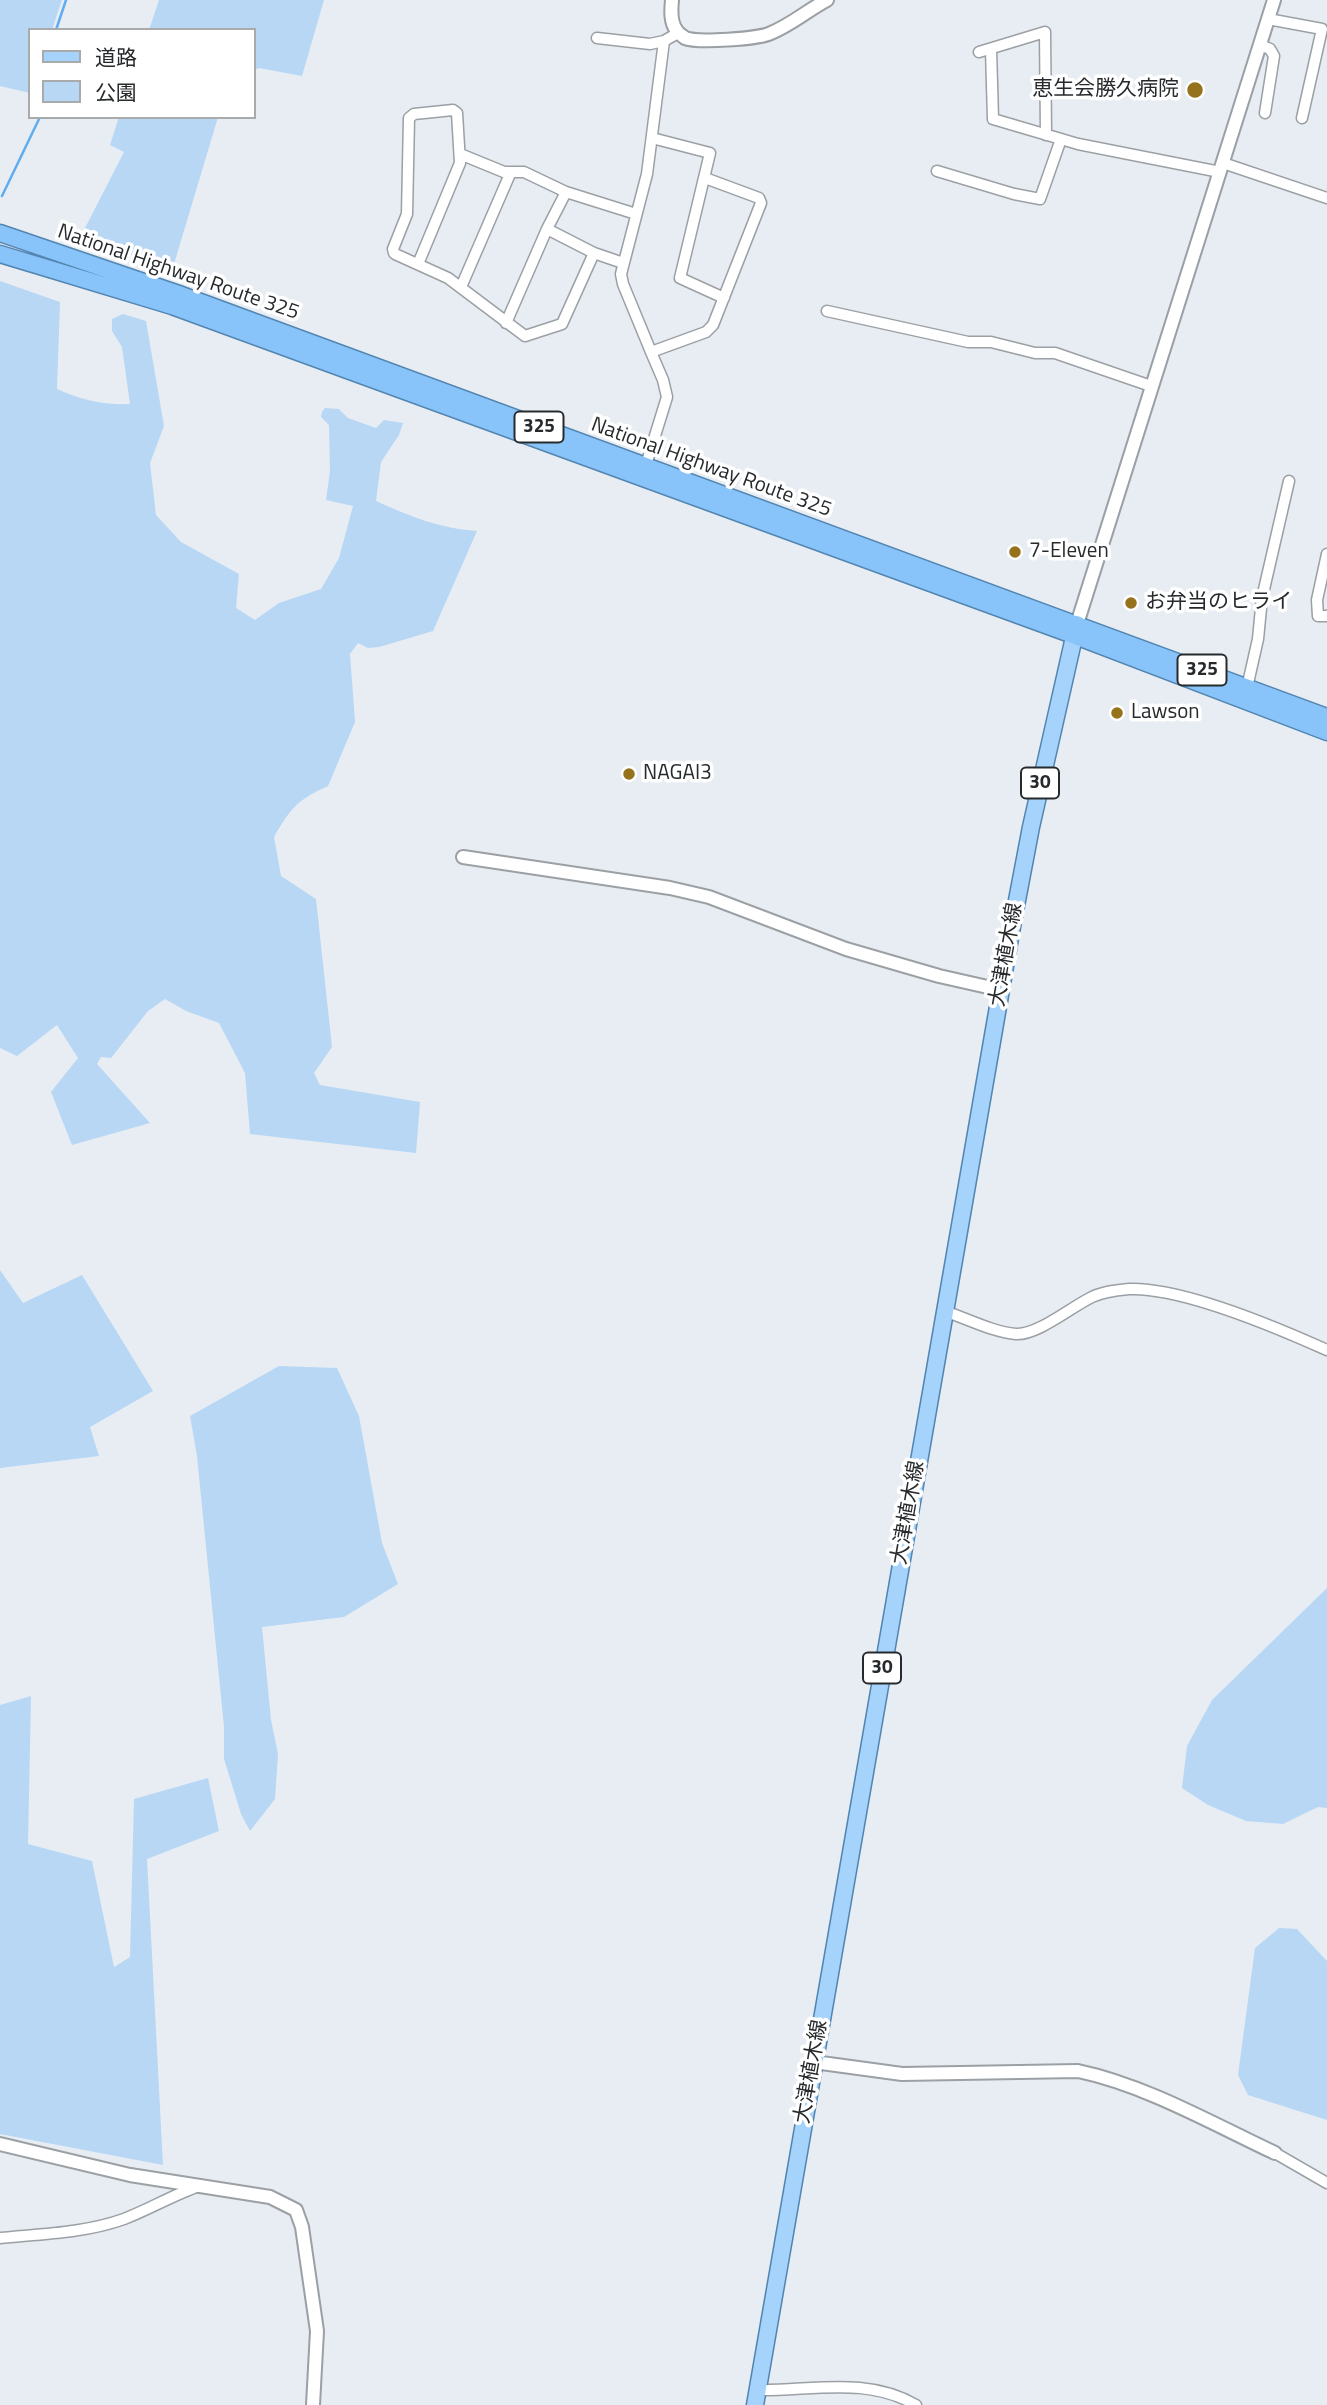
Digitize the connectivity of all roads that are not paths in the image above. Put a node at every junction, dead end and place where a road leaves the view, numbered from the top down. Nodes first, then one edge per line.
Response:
1 (672, 0) edge
2 (827, 0) edge
3 (1274, 0) edge
4 (1268, 19) junction
5 (678, 33) junction
6 (597, 38) dead end
7 (664, 41) junction
8 (1260, 45) junction
9 (991, 49) junction
10 (979, 52) dead end
11 (1265, 113) dead end
12 (1302, 118) dead end
13 (1046, 135) junction
14 (652, 138) junction
15 (1060, 139) junction
16 (460, 154) junction
17 (1222, 167) junction
18 (937, 171) dead end
19 (510, 174) junction
20 (705, 178) junction
21 (566, 192) junction
22 (1327, 198) edge
23 (636, 214) junction
24 (547, 229) junction
25 (0, 233) edge
26 (594, 253) junction
27 (0, 254) edge
28 (623, 263) junction
29 (418, 264) junction
30 (461, 287) junction
31 (724, 298) junction
32 (827, 312) dead end
33 (506, 323) junction
34 (651, 352) junction
35 (1151, 386) junction
36 (644, 472) junction
37 (1289, 481) dead end
38 (1327, 554) edge
39 (1327, 617) edge
40 (1075, 629) junction
41 (1246, 693) junction
42 (1327, 717) edge
43 (1327, 732) edge
44 (463, 858) dead end
45 (1001, 990) junction
46 (944, 1311) junction
47 (1327, 1350) edge
48 (814, 2063) junction
49 (0, 2144) edge
50 (1275, 2153) joint
51 (1327, 2183) edge
52 (200, 2186) junction
53 (0, 2238) edge
54 (756, 2398) edge
55 (313, 2405) edge
56 (916, 2405) edge

1 - 5 street
2 - 5 street
3 - 4 street
4 - 8 street
4 - 12 street
5 - 7 street
6 - 7 street
7 - 14 street
8 - 11 street
8 - 17 street
9 - 10 street
9 - 13 street
9 - 13 street
13 - 15 street
14 - 20 street
14 - 23 street
15 - 17 street
15 - 18 street
16 - 19 street
16 - 29 street
16 - 29 street
17 - 22 street
17 - 35 street
19 - 21 street
19 - 30 street
20 - 31 street
20 - 31 street
21 - 23 street
21 - 24 street
23 - 28 street
24 - 26 street
24 - 33 street
25 - 36 highway, National Highway Route 325 / 325
26 - 28 street
26 - 33 street
27 - 36 highway, National Highway Route 325 / 325
28 - 34 street
29 - 30 street
30 - 33 street
31 - 34 street
32 - 35 street
34 - 36 street
35 - 40 street
36 - 40 highway, National Highway Route 325 / 325
37 - 41 street
38 - 39 street
40 - 41 highway, National Highway Route 325 / 325
40 - 45 main road, 大津植木線 / 30
41 - 42 highway, National Highway Route 325 / 325
41 - 43 highway, National Highway Route 325 / 325
44 - 45 street
45 - 46 main road, 大津植木線 / 30
46 - 47 street
46 - 48 main road, 大津植木線 / 30
48 - 50 street
48 - 54 main road, 大津植木線 / 30
49 - 52 street
50 - 51 street
52 - 53 street
52 - 55 street
54 - 56 street

